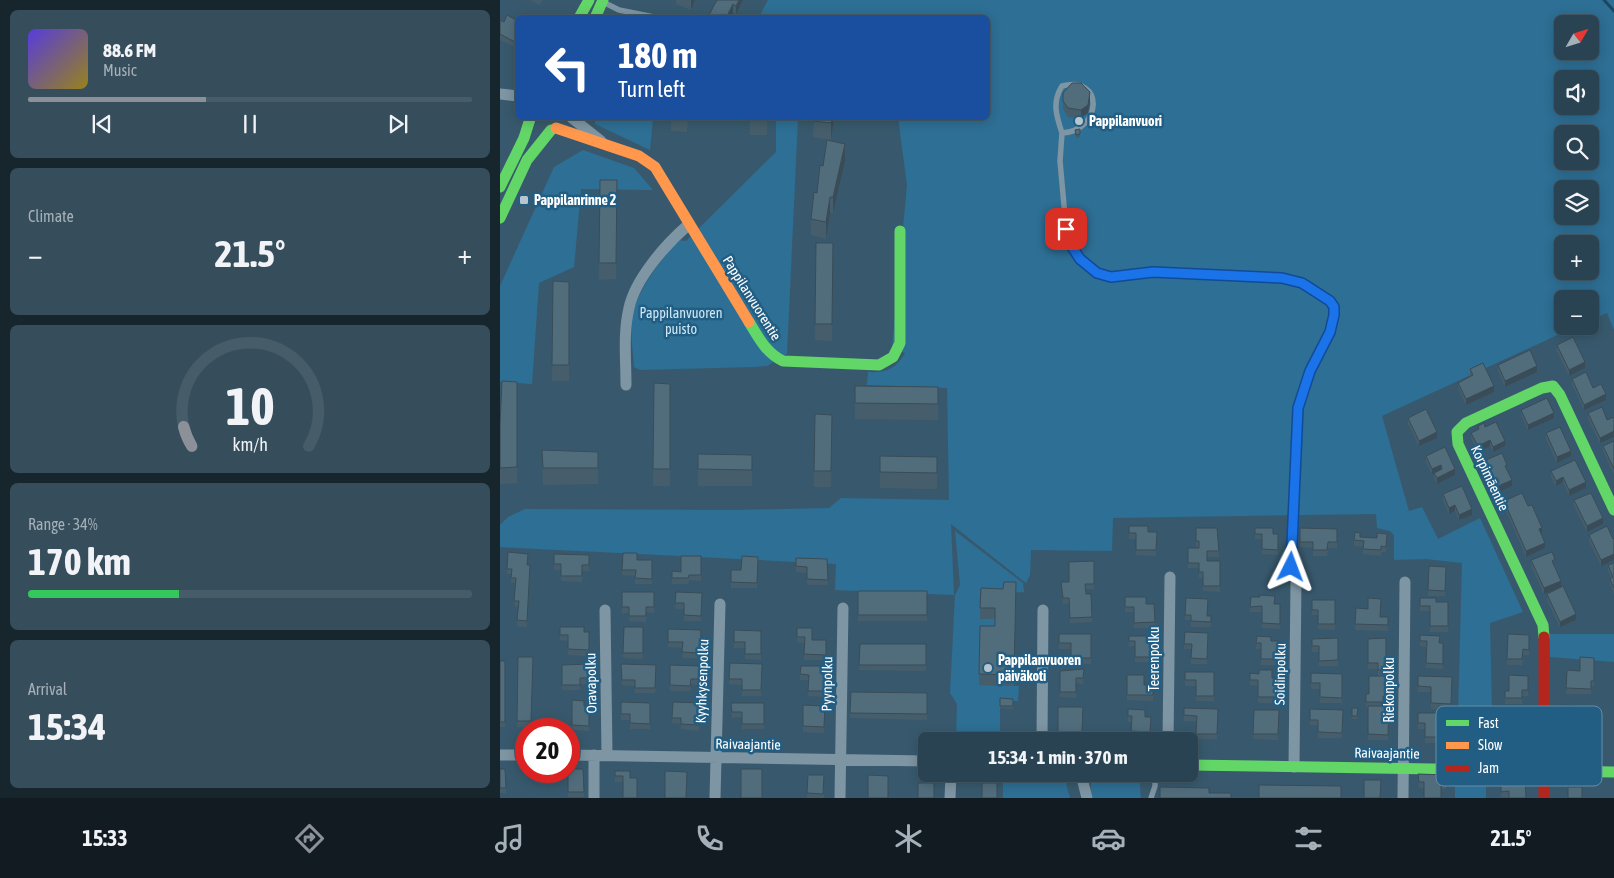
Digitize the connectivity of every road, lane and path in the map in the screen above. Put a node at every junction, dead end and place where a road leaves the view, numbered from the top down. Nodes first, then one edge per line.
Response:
1 (589, 0) edge
2 (602, 1) edge
3 (581, 15) edge
4 (595, 15) edge
5 (644, 15) edge
6 (501, 94) edge
7 (515, 96) edge
8 (515, 102) edge
9 (529, 120) edge
10 (532, 120) edge
11 (563, 120) edge
12 (574, 120) edge
13 (554, 129) junction
14 (1062, 132) junction
15 (602, 142) junction
16 (500, 187) edge
17 (500, 218) edge
18 (688, 225) junction
19 (900, 231) dead end
20 (626, 385) dead end
21 (1614, 510) edge
22 (1170, 577) dead end
23 (1296, 580) joint
24 (1405, 582) dead end
25 (720, 604) dead end
26 (843, 608) dead end
27 (605, 610) dead end
28 (1043, 610) dead end
29 (1545, 706) edge
30 (1042, 732) edge
31 (1168, 732) edge
32 (500, 755) edge
33 (515, 755) edge
34 (580, 755) edge
35 (594, 755) junction
36 (607, 755) junction
37 (716, 759) junction
38 (840, 760) junction
39 (918, 762) edge
40 (1198, 765) edge
41 (1294, 767) junction
42 (1404, 769) junction
43 (1436, 770) edge
44 (951, 782) edge
45 (1083, 782) edge
46 (1155, 782) edge
47 (594, 798) edge
48 (715, 798) edge
49 (840, 798) edge
50 (950, 798) edge
51 (1087, 798) edge
52 (1151, 798) edge
53 (1403, 798) edge

1 - 3 street
2 - 4 street
2 - 5 lane
6 - 7 street
6 - 8 street
9 - 16 street
10 - 13 street, Pappilanvuorentie
11 - 13 street
12 - 15 street, Pappilanvuorentie
13 - 15 street, Pappilanvuorentie
13 - 17 street
14 - 14 lane
14 - 23 lane
15 - 18 street, Pappilanvuorentie
18 - 19 street, Pappilanvuorentie
18 - 20 street
21 - 29 street, Korpimäentie
22 - 31 street, Teerenpolku
23 - 41 street, Soidinpolku
24 - 42 street, Riekonpolku
25 - 37 street, Kyyhkysenpolku
26 - 38 street, Pyynpolku
27 - 36 street, Oravapolku
28 - 30 street
32 - 33 street
34 - 35 street, Raivaajantie
35 - 36 street, Raivaajantie
35 - 47 street
36 - 37 street, Raivaajantie
37 - 38 street, Raivaajantie
37 - 48 street, Kyyhkysenpolku
38 - 39 street, Raivaajantie
38 - 49 street, Pyynpolku
40 - 41 street, Raivaajantie
41 - 42 street, Raivaajantie
42 - 43 street, Raivaajantie
42 - 53 street, Riekonpolku
44 - 50 street
45 - 51 street
46 - 52 lane

